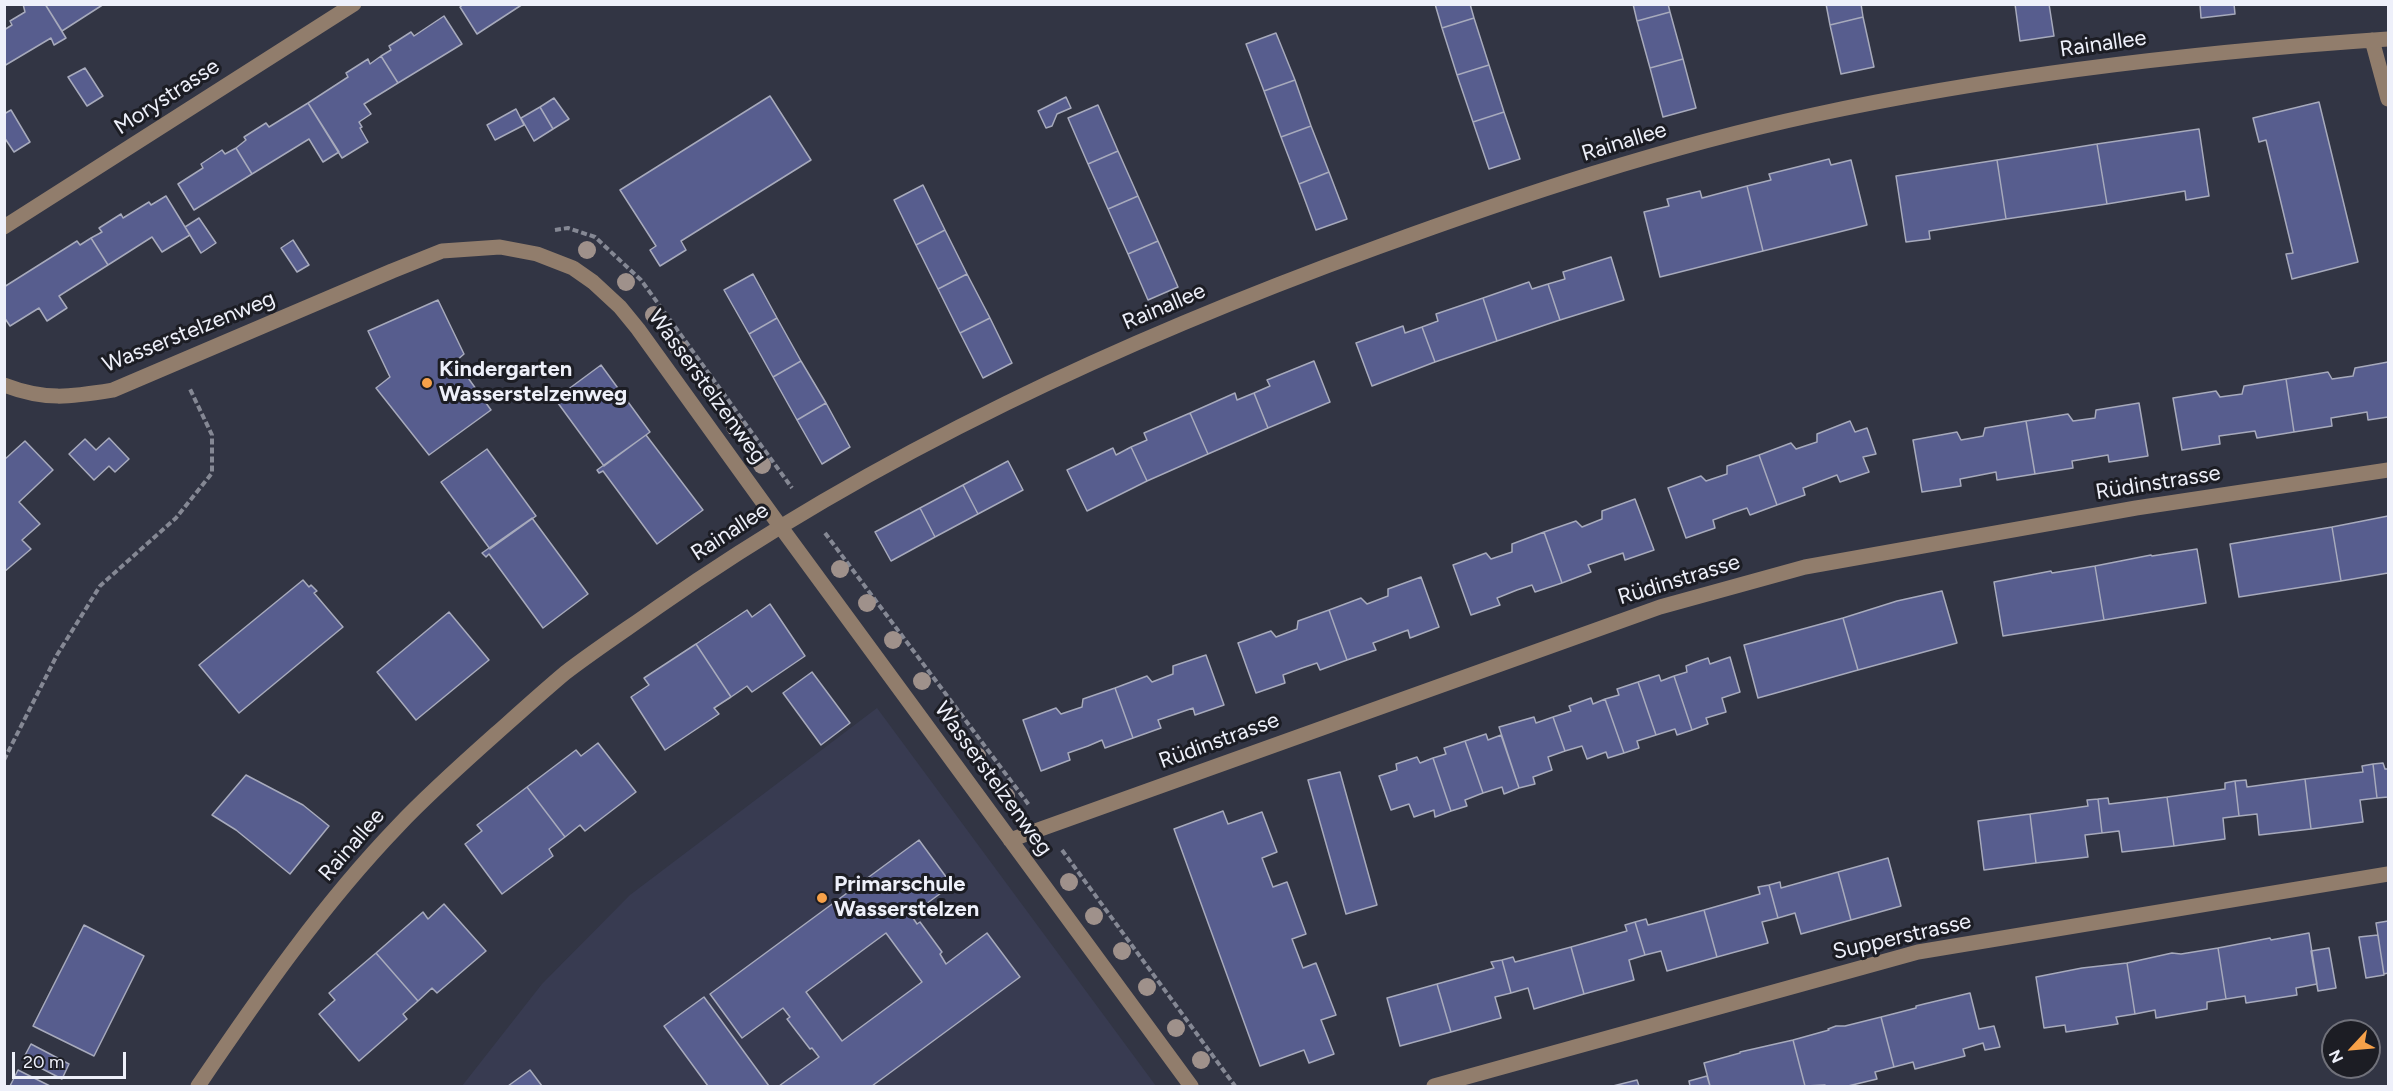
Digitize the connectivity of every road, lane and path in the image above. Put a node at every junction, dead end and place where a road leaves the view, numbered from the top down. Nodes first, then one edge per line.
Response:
1 (354, 4) edge
2 (2388, 39) edge
3 (2372, 40) junction
4 (2388, 99) edge
5 (4, 227) edge
6 (537, 254) junction
7 (177, 364) junction
8 (4, 386) edge
9 (2388, 470) edge
10 (808, 511) junction
11 (780, 526) junction
12 (4, 760) edge
13 (1045, 827) junction
14 (1010, 840) junction
15 (2388, 874) edge
16 (198, 1086) edge
17 (1191, 1086) edge
18 (1235, 1086) edge
19 (1434, 1086) edge

1 - 5 street, Morystrasse
2 - 3 street, Rainallee
3 - 4 street
3 - 10 street, Rainallee
6 - 7 street, Wasserstelzenweg
6 - 10 path
6 - 11 street, Wasserstelzenweg
7 - 8 street, Wasserstelzenweg
7 - 12 path
9 - 13 street, Rüdinstrasse
10 - 11 street, Rainallee
10 - 13 path
11 - 14 street, Wasserstelzenweg
11 - 16 street, Rainallee
13 - 14 street, Rüdinstrasse
13 - 18 path
14 - 17 street, Wasserstelzenweg
15 - 19 street, Supperstrasse

